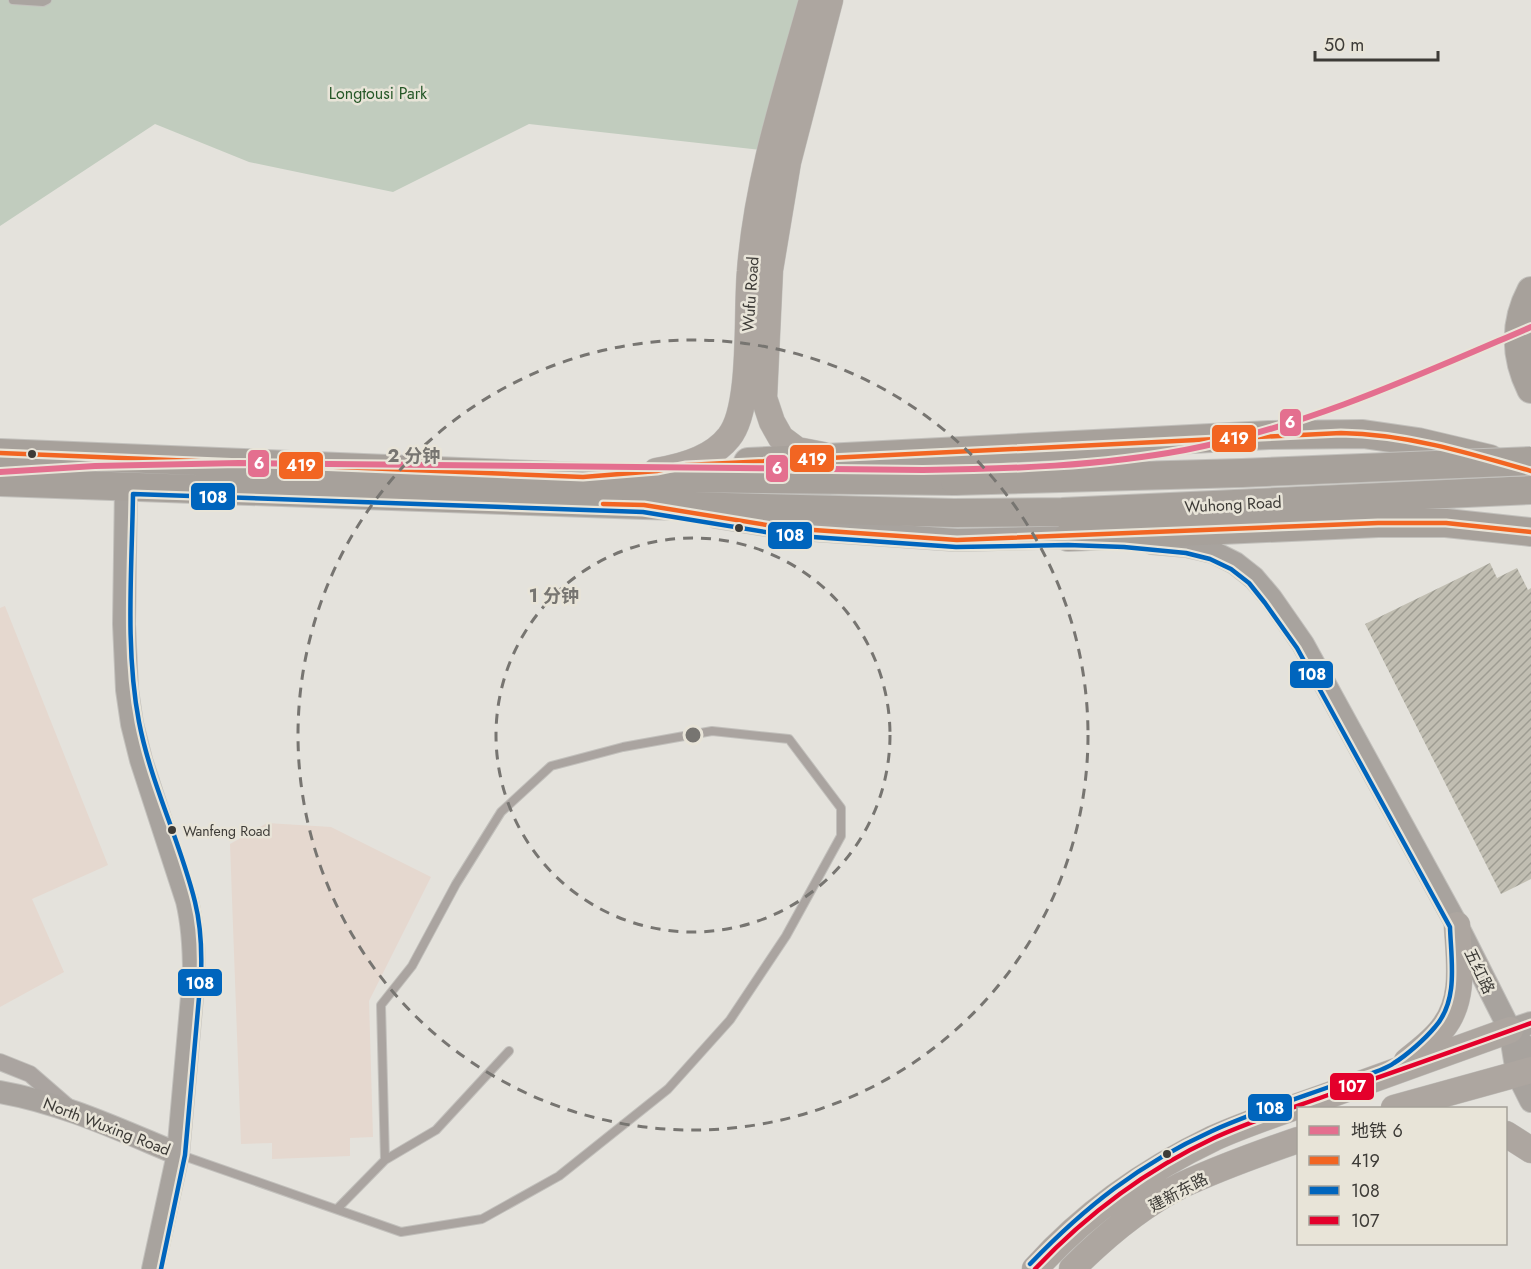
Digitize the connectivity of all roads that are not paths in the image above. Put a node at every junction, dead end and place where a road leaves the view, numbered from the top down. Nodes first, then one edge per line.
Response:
1 (13, 0) edge
2 (46, 0) edge
3 (812, 0) edge
4 (830, 0) edge
5 (1531, 291) edge
6 (1531, 389) edge
7 (0, 453) edge
8 (850, 457) junction
9 (1531, 461) edge
10 (686, 465) junction
11 (1531, 471) edge
12 (583, 477) junction
13 (0, 482) edge
14 (126, 486) junction
15 (1531, 490) edge
16 (644, 505) junction
17 (1531, 532) edge
18 (1068, 537) junction
19 (1458, 925) junction
20 (1520, 1026) edge
21 (509, 1051) dead end
22 (0, 1062) edge
23 (1526, 1065) edge
24 (1397, 1071) junction
25 (0, 1092) edge
26 (1531, 1101) edge
27 (1385, 1107) edge
28 (1397, 1107) edge
29 (72, 1110) junction
30 (1531, 1112) edge
31 (1507, 1135) edge
32 (1297, 1143) edge
33 (1531, 1150) edge
34 (178, 1154) junction
35 (385, 1160) junction
36 (337, 1209) junction
37 (153, 1269) edge
38 (1035, 1269) edge
39 (1072, 1269) edge

1 - 2 lane
3 - 10 main road, Wufu Road
4 - 8 main road, Wufu Road
5 - 6 highway
7 - 12 highway, Wuhong Road
8 - 10 highway
8 - 11 highway, bridge
9 - 12 highway, Wuhong Road, bridge
10 - 12 main road, Wufu Road
13 - 14 highway, Wuhong Road
14 - 16 highway, Wuhong Road
14 - 34 main road
15 - 16 highway, Wuhong Road
16 - 18 main road, 五红路
17 - 18 highway
18 - 19 main road, 五红路
19 - 20 main road, 五红路
19 - 24 main road
20 - 23 main road, 五红路
20 - 24 main road, 建新东路
21 - 35 lane
22 - 29 street
23 - 26 main road
23 - 28 main road
23 - 30 lane
24 - 27 main road
24 - 38 main road, 建新东路
25 - 29 main road, North Wuxing Road
29 - 34 main road, North Wuxing Road
31 - 33 main road
32 - 39 main road, 建新东路
34 - 36 lane
34 - 37 main road
35 - 36 lane
35 - 36 lane

